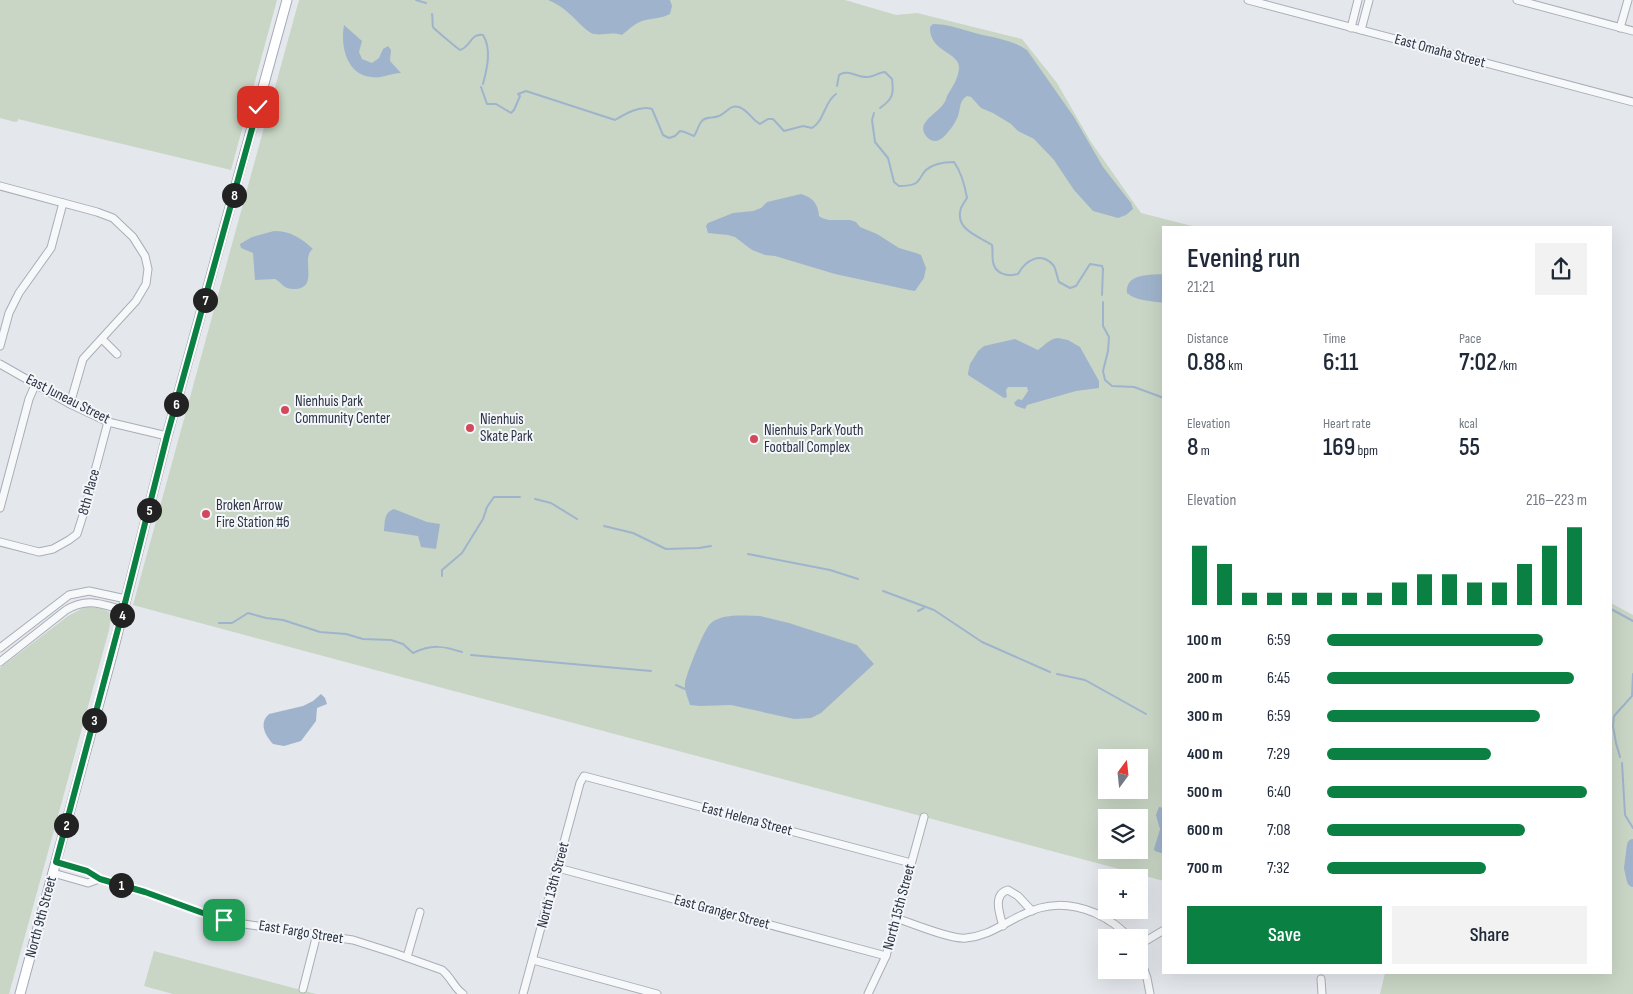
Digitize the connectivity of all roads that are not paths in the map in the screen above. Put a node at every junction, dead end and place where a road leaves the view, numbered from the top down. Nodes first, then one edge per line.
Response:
1 (287, 0) edge
2 (1248, 0) edge
3 (1358, 0) edge
4 (1369, 0) edge
5 (1516, 0) edge
6 (1628, 0) edge
7 (1528, 1) edge
8 (1351, 28) junction
9 (1620, 28) junction
10 (1361, 30) junction
11 (1633, 31) edge
12 (1633, 102) edge
13 (0, 186) edge
14 (63, 203) junction
15 (102, 338) junction
16 (0, 346) edge
17 (117, 354) dead end
18 (0, 364) edge
19 (36, 383) junction
20 (70, 404) junction
21 (108, 422) junction
22 (167, 436) junction
23 (0, 508) edge
24 (0, 542) edge
25 (126, 599) junction
26 (123, 610) junction
27 (0, 648) edge
28 (1, 661) edge
29 (584, 776) joint
30 (924, 817) dead end
31 (56, 862) junction
32 (911, 863) junction
33 (558, 868) junction
34 (53, 873) junction
35 (100, 879) junction
36 (1032, 911) junction
37 (420, 912) dead end
38 (896, 918) junction
39 (1003, 926) junction
40 (1120, 929) edge
41 (1162, 931) edge
42 (317, 934) junction
43 (1148, 940) edge
44 (886, 956) junction
45 (407, 957) junction
46 (532, 960) junction
47 (1148, 978) edge
48 (1321, 979) dead end
49 (303, 989) dead end
50 (20, 994) edge
51 (463, 994) edge
52 (524, 994) edge
53 (657, 994) edge
54 (868, 994) edge
55 (1150, 994) edge
56 (1322, 994) edge

1 - 22 main road, North 9th Street
2 - 8 street, East Omaha Street
3 - 8 street
4 - 10 street
5 - 7 street
6 - 9 street
7 - 9 street
8 - 10 street, East Omaha Street
9 - 11 street
10 - 12 street, East Omaha Street
13 - 14 street
14 - 15 street
14 - 16 street
15 - 17 street
15 - 20 street
18 - 19 street, East Juneau Street
19 - 20 street, East Juneau Street
19 - 23 street
20 - 21 street, East Juneau Street
21 - 22 street, East Juneau Street
21 - 24 street, 8th Place
22 - 25 main road, North 9th Street
25 - 26 main road, North 9th Street
25 - 27 street
26 - 28 street
26 - 31 main road, North 9th Street
29 - 32 street, East Helena Street
29 - 33 street, North 13th Street
30 - 32 street, North 15th Street
31 - 34 main road, North 9th Street
31 - 35 street, East Fargo Street
32 - 38 street, North 15th Street
33 - 44 street, East Granger Street
33 - 46 street, North 13th Street
34 - 35 street, East Fargo Street
34 - 50 main road, North 9th Street
35 - 42 street, East Fargo Street
36 - 39 street
36 - 39 street
36 - 40 street
37 - 45 street
38 - 39 street
38 - 44 street, North 15th Street
41 - 43 street
42 - 45 street, East Fargo Street
42 - 49 street
44 - 54 street, North 15th Street
45 - 51 street, East Fargo Street
46 - 52 street, North 13th Street
46 - 53 street
47 - 55 street
48 - 56 street

